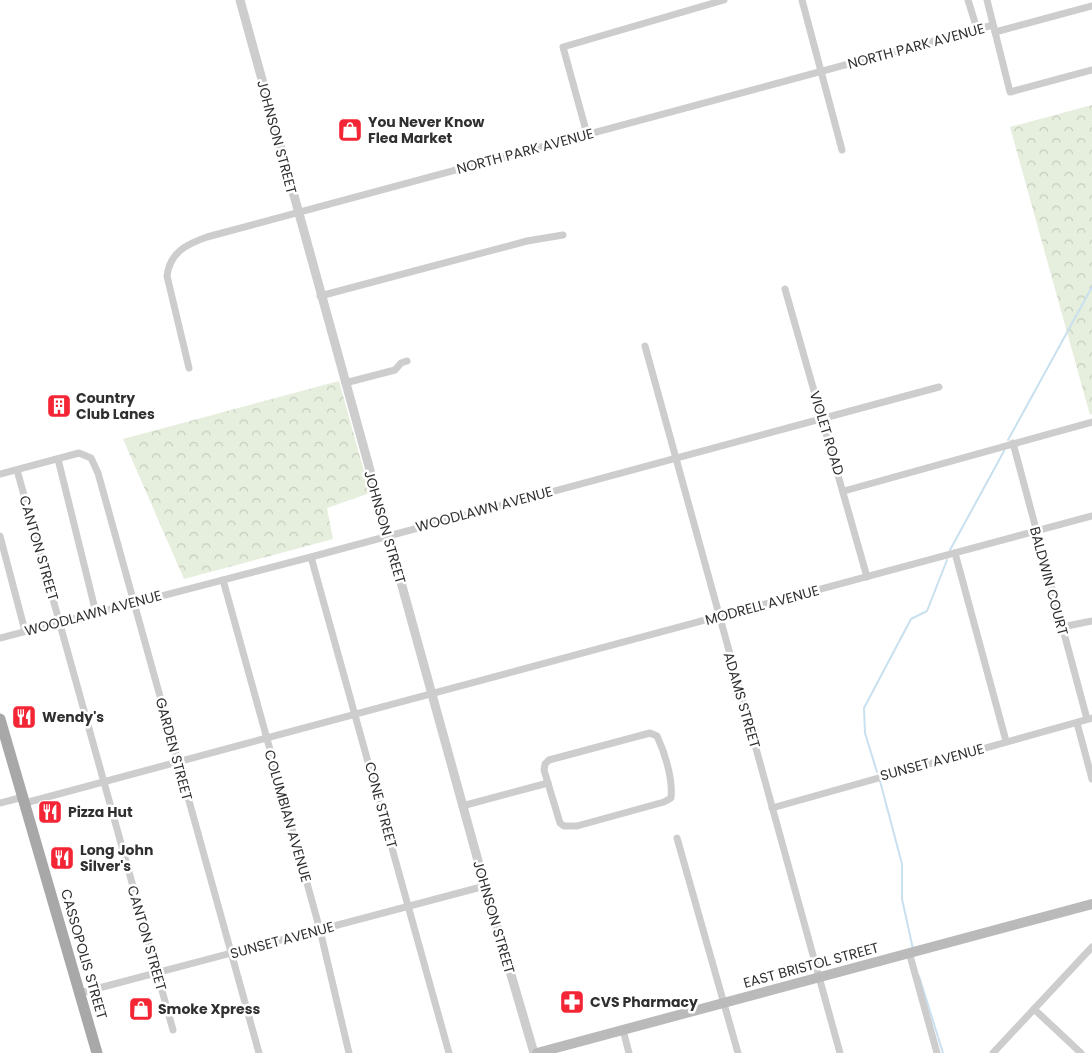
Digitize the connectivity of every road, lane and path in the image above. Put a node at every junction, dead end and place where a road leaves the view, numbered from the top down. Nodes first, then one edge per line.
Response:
1 (240, 0) edge
2 (724, 0) edge
3 (802, 0) edge
4 (968, 0) edge
5 (987, 0) edge
6 (1092, 6) edge
7 (977, 29) junction
8 (994, 29) junction
9 (1092, 70) edge
10 (822, 71) junction
11 (587, 134) junction
12 (842, 150) dead end
13 (297, 212) junction
14 (563, 235) dead end
15 (786, 289) dead end
16 (320, 296) junction
17 (645, 346) dead end
18 (407, 361) dead end
19 (189, 368) dead end
20 (345, 383) junction
21 (939, 386) dead end
22 (823, 417) junction
23 (1092, 422) edge
24 (1013, 443) junction
25 (58, 459) junction
26 (676, 459) junction
27 (17, 470) junction
28 (0, 474) edge
29 (844, 491) junction
30 (1092, 516) edge
31 (1036, 530) junction
32 (387, 534) junction
33 (0, 536) edge
34 (954, 553) junction
35 (311, 557) junction
36 (867, 577) junction
37 (223, 580) junction
38 (135, 602) junction
39 (96, 613) junction
40 (719, 617) junction
41 (1092, 621) edge
42 (60, 622) junction
43 (1062, 627) junction
44 (25, 631) junction
45 (0, 638) edge
46 (431, 694) junction
47 (356, 714) junction
48 (1089, 718) edge
49 (0, 719) edge
50 (1077, 723) junction
51 (266, 738) junction
52 (1006, 741) junction
53 (177, 762) junction
54 (1092, 779) edge
55 (103, 781) junction
56 (548, 783) junction
57 (24, 800) junction
58 (0, 803) edge
59 (462, 806) junction
60 (772, 808) junction
61 (677, 838) dead end
62 (485, 886) junction
63 (1092, 904) edge
64 (408, 906) junction
65 (320, 930) junction
66 (1092, 947) edge
67 (909, 952) junction
68 (230, 953) junction
69 (157, 973) junction
70 (819, 976) junction
71 (80, 993) junction
72 (723, 1002) junction
73 (1034, 1010) junction
74 (173, 1030) dead end
75 (622, 1030) junction
76 (97, 1053) edge
77 (258, 1053) edge
78 (349, 1053) edge
79 (449, 1053) edge
80 (536, 1053) edge
81 (629, 1053) edge
82 (738, 1053) edge
83 (840, 1053) edge
84 (937, 1053) edge
85 (993, 1053) edge
86 (1081, 1053) edge

1 - 13 street, JOHNSON STREET
2 - 11 street
3 - 10 street
4 - 7 street
5 - 8 street
6 - 8 street, NORTH PARK AVENUE
7 - 8 street, NORTH PARK AVENUE
7 - 10 street, NORTH PARK AVENUE
8 - 9 street
10 - 11 street, NORTH PARK AVENUE
10 - 12 street
11 - 13 street, NORTH PARK AVENUE
13 - 16 street, JOHNSON STREET
13 - 19 street, NORTH PARK AVENUE
14 - 16 street
15 - 22 street, VIOLET ROAD
16 - 20 street, JOHNSON STREET
17 - 26 street, ADAMS STREET
18 - 20 street
20 - 32 street, JOHNSON STREET
21 - 22 street, WOODLAWN AVENUE
22 - 26 street, WOODLAWN AVENUE
22 - 29 street, VIOLET ROAD
23 - 24 street
24 - 29 street
24 - 31 street, BALDWIN COURT
25 - 27 street
25 - 38 street, GARDEN STREET
25 - 39 street
26 - 32 street, WOODLAWN AVENUE
26 - 40 street, ADAMS STREET
27 - 28 street
27 - 42 street, CANTON STREET
29 - 36 street, VIOLET ROAD
30 - 31 street, MODRELL AVENUE
31 - 34 street, MODRELL AVENUE
31 - 43 street, BALDWIN COURT
32 - 35 street, WOODLAWN AVENUE
32 - 46 street, JOHNSON STREET
33 - 44 street
34 - 36 street, MODRELL AVENUE
34 - 52 street
35 - 37 street, WOODLAWN AVENUE
35 - 47 street, CONE STREET
36 - 40 street, MODRELL AVENUE
37 - 38 street, WOODLAWN AVENUE
37 - 51 street, COLUMBIAN AVENUE
38 - 39 street, WOODLAWN AVENUE
38 - 53 street, GARDEN STREET
39 - 42 street, WOODLAWN AVENUE
40 - 46 street, MODRELL AVENUE
40 - 60 street, ADAMS STREET
41 - 43 street
42 - 44 street, WOODLAWN AVENUE
42 - 55 street, CANTON STREET
43 - 48 street, BALDWIN COURT
44 - 45 street, WOODLAWN AVENUE
46 - 47 street, MODRELL AVENUE
46 - 59 street, JOHNSON STREET
47 - 51 street, MODRELL AVENUE
47 - 64 street, CONE STREET
48 - 50 street, SUNSET AVENUE
49 - 57 main road, CASSOPOLIS STREET
50 - 52 street, SUNSET AVENUE
50 - 54 street
51 - 53 street, MODRELL AVENUE
51 - 65 street, COLUMBIAN AVENUE
52 - 60 street, SUNSET AVENUE
53 - 55 street, MODRELL AVENUE
53 - 68 street, GARDEN STREET
55 - 57 street, MODRELL AVENUE
55 - 69 street, CANTON STREET
56 - 56 street
56 - 59 street
57 - 58 street, MODRELL AVENUE
57 - 71 main road, CASSOPOLIS STREET
59 - 62 street, JOHNSON STREET
60 - 70 street, ADAMS STREET
61 - 72 street
62 - 64 street, SUNSET AVENUE
62 - 80 street, JOHNSON STREET
63 - 67 main road, EAST BRISTOL STREET
64 - 65 street, SUNSET AVENUE
64 - 79 street, CONE STREET
65 - 68 street, SUNSET AVENUE
65 - 78 street, COLUMBIAN AVENUE
66 - 73 street
67 - 70 main road, EAST BRISTOL STREET
67 - 84 street
68 - 69 street, SUNSET AVENUE
68 - 77 street, GARDEN STREET
69 - 71 street, SUNSET AVENUE
69 - 74 street, CANTON STREET
70 - 72 main road, EAST BRISTOL STREET
70 - 83 street, ADAMS STREET
71 - 76 main road, CASSOPOLIS STREET
72 - 75 main road, EAST BRISTOL STREET
72 - 82 street
73 - 85 street
73 - 86 street
75 - 80 main road, EAST BRISTOL STREET
75 - 81 street

